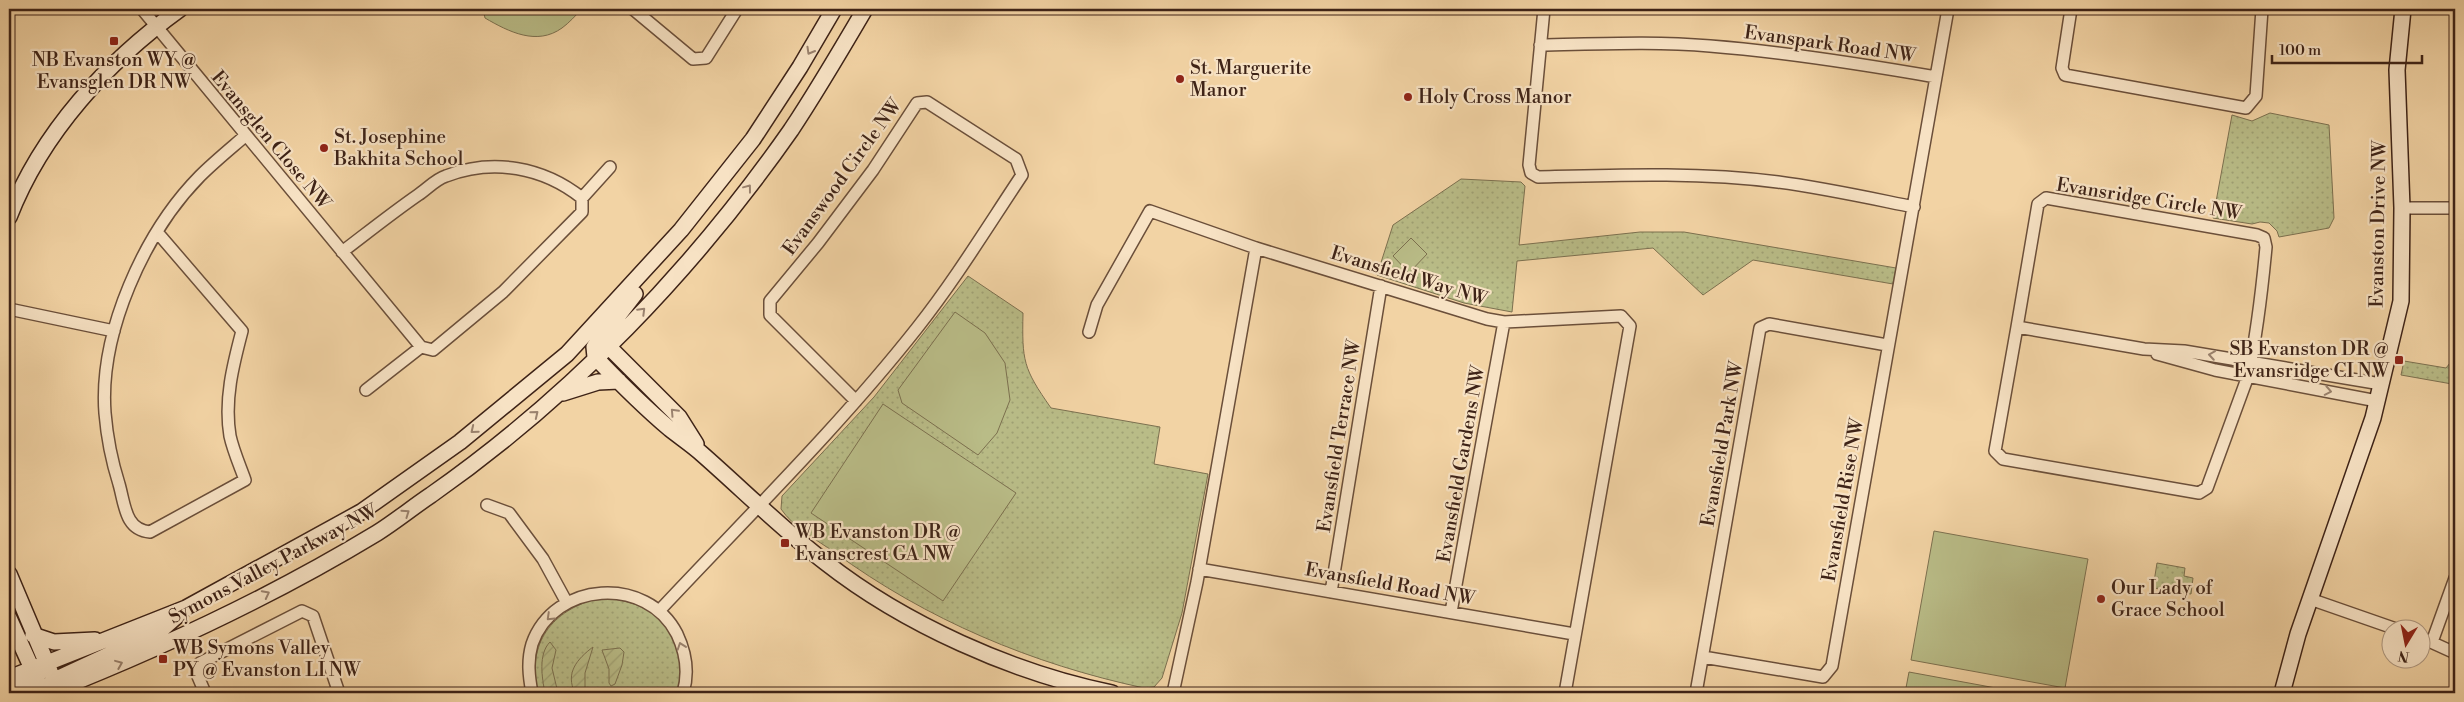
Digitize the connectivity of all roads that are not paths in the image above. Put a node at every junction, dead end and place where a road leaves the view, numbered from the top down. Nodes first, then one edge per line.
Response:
1 (142, 9) edge
2 (180, 9) edge
3 (633, 9) edge
4 (738, 9) edge
5 (834, 9) edge
6 (855, 9) edge
7 (865, 9) edge
8 (1544, 9) edge
9 (1948, 9) edge
10 (2071, 9) edge
11 (2262, 9) edge
12 (2403, 9) edge
13 (155, 27) junction
14 (1540, 45) junction
15 (843, 46) junction
16 (1936, 77) junction
17 (245, 136) junction
18 (610, 166) dead end
19 (582, 198) junction
20 (1914, 207) junction
21 (2402, 208) junction
22 (2455, 208) edge
23 (9, 217) edge
24 (158, 232) junction
25 (1256, 248) junction
26 (342, 252) junction
27 (1381, 286) junction
28 (9, 309) edge
29 (1504, 322) junction
30 (2017, 327) junction
31 (114, 331) junction
32 (1088, 332) dead end
33 (599, 338) junction
34 (1888, 345) junction
35 (421, 346) junction
36 (2144, 349) junction
37 (596, 358) junction
38 (2251, 362) junction
39 (2248, 376) junction
40 (619, 381) junction
41 (2381, 384) junction
42 (366, 390) dead end
43 (559, 394) junction
44 (2377, 400) junction
45 (856, 401) junction
46 (701, 453) junction
47 (488, 505) dead end
48 (758, 505) junction
49 (1199, 570) junction
50 (9, 574) edge
51 (2455, 578) edge
52 (1331, 592) junction
53 (2310, 598) junction
54 (566, 603) junction
55 (186, 608) junction
56 (659, 611) junction
57 (1451, 612) junction
58 (9, 618) edge
59 (2382, 624) edge
60 (2432, 629) edge
61 (33, 634) junction
62 (1574, 634) junction
63 (112, 639) junction
64 (2432, 642) edge
65 (2455, 653) edge
66 (1703, 657) junction
67 (47, 664) junction
68 (34, 674) junction
69 (9, 678) edge
70 (51, 690) edge
71 (9, 691) edge
72 (205, 693) edge
73 (339, 693) edge
74 (532, 693) edge
75 (683, 693) edge
76 (1112, 693) edge
77 (1173, 693) edge
78 (1565, 693) edge
79 (1696, 693) edge
80 (2282, 693) edge

1 - 13 street, Evansglen Close NW
2 - 13 main road
3 - 4 street
5 -> 33 main road
6 - 15 main road
7 - 15 main road, Symons Valley Parkway NW
8 - 14 street
9 - 16 street, Evansfield Rise NW
10 - 11 street
12 - 21 main road, Evanston Drive NW
13 - 17 street, Evansglen Close NW
13 - 23 main road
14 - 16 street, Evanspark Road NW
14 - 20 street
33 -> 15 main road, Symons Valley Parkway NW
16 - 20 street, Evansfield Rise NW
17 - 24 street
17 - 26 street, Evansglen Close NW
18 - 19 street
19 - 26 street
19 - 35 street
20 - 34 street, Evansfield Rise NW
21 - 22 street
21 - 41 main road, Evanston Drive NW
24 - 31 street
24 - 31 street
25 - 27 street, Evansfield Way NW
25 - 32 street, Evansfield Way NW
25 - 49 street
26 - 35 street, Evansglen Close NW
27 - 29 street, Evansfield Way NW
27 - 52 street, Evansfield Terrace NW
28 - 31 street
29 - 57 street, Evansfield Gardens NW
29 - 62 street, Evansfield Way NW
30 - 36 street
30 - 38 street, Evansridge Circle NW
30 - 39 street
33 - 37 main road, Symons Valley Parkway NW
46 -> 33 main road
33 -> 55 main road, Symons Valley Parkway NW
34 - 66 street, Evansfield Rise NW
34 - 66 street, Evansfield Park NW
35 - 42 street
38 -> 36 street
36 - 39 street
37 - 40 main road
37 - 43 main road, Symons Valley Parkway NW
38 - 39 street
38 - 41 street
39 -> 44 street
40 - 43 main road
40 - 46 main road
41 - 44 main road, Evanston Drive NW
70 -> 43 main road, Symons Valley Parkway NW
44 - 53 main road, Evanston Drive NW
45 - 45 street, Evanswood Circle NW
45 - 48 street, Evanswood Circle NW
46 - 48 main road
47 - 54 street
48 - 56 street, Evanswood Circle NW
48 - 76 main road
49 - 52 street, Evansfield Road NW
49 - 77 street
50 - 61 main road
51 - 60 street
52 - 57 street, Evansfield Road NW
53 - 59 street
53 - 80 main road, Evanston Drive NW
54 - 56 street
54 -> 74 street
55 - 63 main road, Symons Valley Parkway NW
55 - 70 main road
75 -> 56 street
57 - 62 street, Evansfield Road NW
58 - 68 main road
61 - 63 main road
61 - 67 main road
62 - 78 street, Evansfield Way NW
63 - 67 main road, Symons Valley Parkway NW
64 - 65 street
66 - 79 street, Evansfield Park NW
67 - 68 main road, Symons Valley Parkway NW
67 - 70 main road
68 - 69 main road, Symons Valley Parkway NW
68 - 70 main road
68 - 71 main road
72 - 73 street

